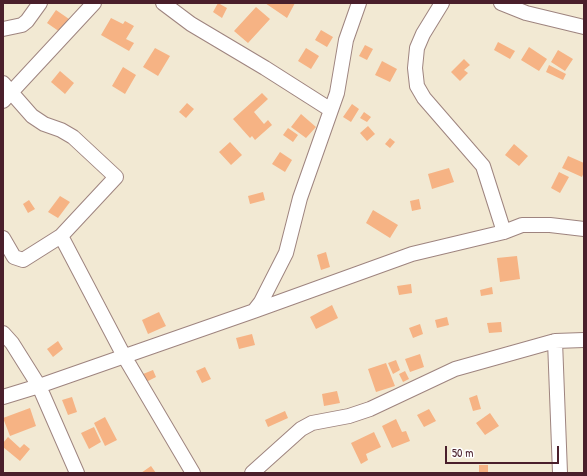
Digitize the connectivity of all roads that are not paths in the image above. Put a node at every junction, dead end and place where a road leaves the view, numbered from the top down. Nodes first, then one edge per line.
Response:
1 (40, 3) edge
2 (163, 3) edge
3 (359, 3) edge
4 (442, 3) edge
5 (501, 3) edge
6 (90, 4) edge
7 (584, 27) edge
8 (3, 29) edge
9 (6, 92) edge
10 (331, 110) junction
11 (584, 229) edge
12 (504, 232) junction
13 (61, 236) junction
14 (3, 238) edge
15 (254, 311) junction
16 (3, 333) edge
17 (584, 340) edge
18 (555, 341) junction
19 (124, 356) junction
20 (39, 386) junction
21 (3, 397) edge
22 (269, 467) edge
23 (557, 472) edge
24 (77, 473) edge
25 (193, 473) edge
26 (252, 473) edge

1 - 8 street
2 - 10 street
3 - 10 street
4 - 12 street
5 - 7 street
6 - 9 street
9 - 13 street
10 - 15 street
11 - 12 street
12 - 15 street
13 - 14 street
13 - 19 street
15 - 19 street
16 - 20 street
17 - 18 street
18 - 22 street
18 - 23 street
19 - 20 street
19 - 25 street
20 - 21 street
20 - 24 street
22 - 26 street

